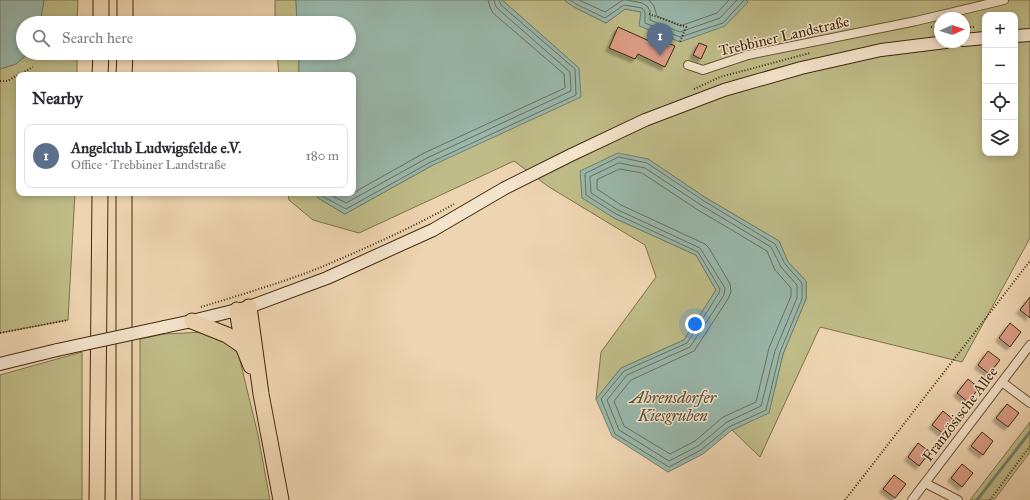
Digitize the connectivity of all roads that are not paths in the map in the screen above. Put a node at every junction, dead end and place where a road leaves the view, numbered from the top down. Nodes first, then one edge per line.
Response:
1 (101, 0) edge
2 (125, 0) edge
3 (1004, 0) edge
4 (101, 16) edge
5 (125, 16) edge
6 (1030, 35) edge
7 (1018, 36) edge
8 (982, 38) edge
9 (970, 39) edge
10 (934, 43) edge
11 (101, 60) edge
12 (125, 60) edge
13 (688, 65) dead end
14 (100, 72) edge
15 (124, 72) edge
16 (100, 196) edge
17 (124, 196) edge
18 (243, 308) junction
19 (192, 321) junction
20 (243, 346) junction
21 (1030, 346) edge
22 (0, 364) edge
23 (1002, 382) junction
24 (261, 394) junction
25 (1030, 403) edge
26 (925, 483) junction
27 (97, 500) edge
28 (124, 500) edge
29 (281, 500) edge
30 (912, 500) edge
31 (958, 500) edge

1 - 4 highway
2 - 5 highway
3 - 13 street, Trebbiner Landstraße
6 - 7 main road
8 - 9 main road
10 - 18 main road
11 - 14 highway
12 - 15 highway
16 - 27 highway
17 - 28 highway
18 - 19 main road
18 - 20 highway
18 - 24 highway
19 - 20 highway
19 - 22 main road, bridge
20 - 24 highway
21 - 23 street, Französische Allee
23 - 25 street
23 - 26 street, Französische Allee
24 - 29 highway
26 - 30 street, Französische Allee
26 - 31 street

